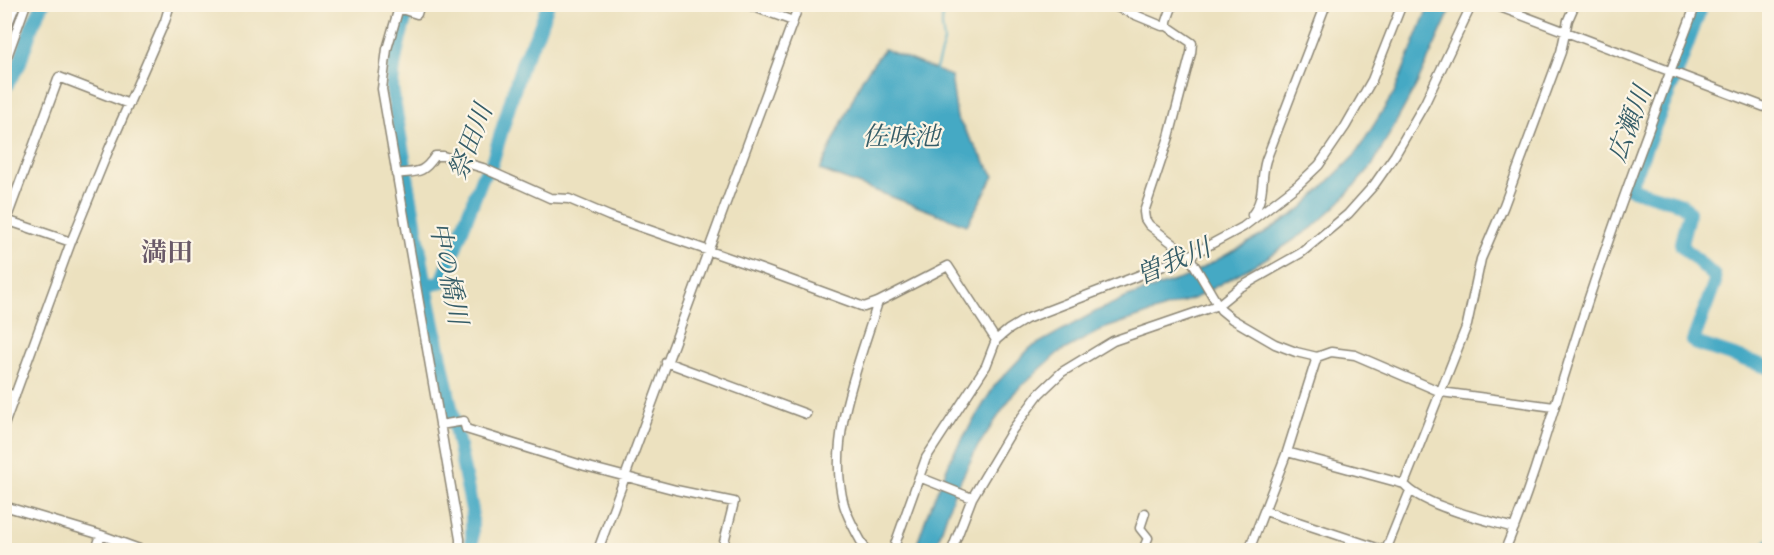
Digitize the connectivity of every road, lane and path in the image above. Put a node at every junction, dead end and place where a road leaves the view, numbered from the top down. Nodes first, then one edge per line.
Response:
1 (12, 4) edge
2 (26, 4) edge
3 (170, 4) edge
4 (420, 4) edge
5 (746, 4) edge
6 (799, 4) edge
7 (1109, 4) edge
8 (1173, 4) edge
9 (1326, 4) edge
10 (1402, 4) edge
11 (1472, 4) edge
12 (1492, 4) edge
13 (1575, 4) edge
14 (1696, 4) edge
15 (400, 7) edge
16 (793, 21) junction
17 (4, 24) edge
18 (1167, 26) junction
19 (1567, 32) junction
20 (4, 65) edge
21 (1670, 71) junction
22 (129, 104) junction
23 (1770, 109) edge
24 (396, 174) junction
25 (1243, 227) junction
26 (71, 242) junction
27 (707, 251) junction
28 (1190, 257) junction
29 (1216, 302) junction
30 (878, 303) junction
31 (996, 340) junction
32 (1317, 357) junction
33 (666, 362) junction
34 (4, 392) edge
35 (1441, 392) junction
36 (15, 396) junction
37 (1554, 407) junction
38 (806, 414) dead end
39 (4, 425) edge
40 (441, 425) junction
41 (1287, 452) junction
42 (625, 476) junction
43 (922, 478) junction
44 (1407, 488) junction
45 (970, 497) junction
46 (4, 506) edge
47 (1265, 511) junction
48 (1145, 513) dead end
49 (966, 515) junction
50 (1514, 528) junction
51 (101, 535) junction
52 (96, 550) edge
53 (142, 550) edge
54 (460, 550) edge
55 (598, 550) edge
56 (722, 550) edge
57 (866, 550) edge
58 (892, 550) edge
59 (952, 550) edge
60 (960, 550) edge
61 (1143, 550) edge
62 (1249, 550) edge
63 (1384, 550) edge
64 (1505, 550) edge

1 - 17 highway
2 - 20 street
3 - 22 street
4 - 15 street
5 - 16 street
6 - 16 street
7 - 18 street
8 - 18 street
9 - 25 street
10 - 25 street
11 - 29 street
12 - 19 street
13 - 19 street
14 - 21 street
15 - 24 street
16 - 27 street
18 - 28 street
19 - 21 street
19 - 35 street
21 - 23 street
21 - 37 street
22 - 26 street
22 - 26 street
24 - 27 street
24 - 40 street
25 - 28 street
26 - 36 street
27 - 30 street
27 - 33 street
28 - 29 street
28 - 31 street
29 - 32 street
29 - 45 street
30 - 31 street
30 - 57 street
31 - 43 street
32 - 35 street
32 - 41 street
33 - 38 street
33 - 42 street
34 - 36 street
35 - 37 street
35 - 44 street
36 - 39 street
37 - 50 street
40 - 42 street
40 - 54 street
41 - 44 street
41 - 47 street
42 - 55 street
42 - 56 street
43 - 45 street
43 - 58 street
44 - 50 street
44 - 63 street
45 - 49 street
46 - 51 street
47 - 62 street
47 - 63 street
48 - 61 street
49 - 59 street
49 - 60 street
50 - 64 street
51 - 52 street
51 - 53 street

